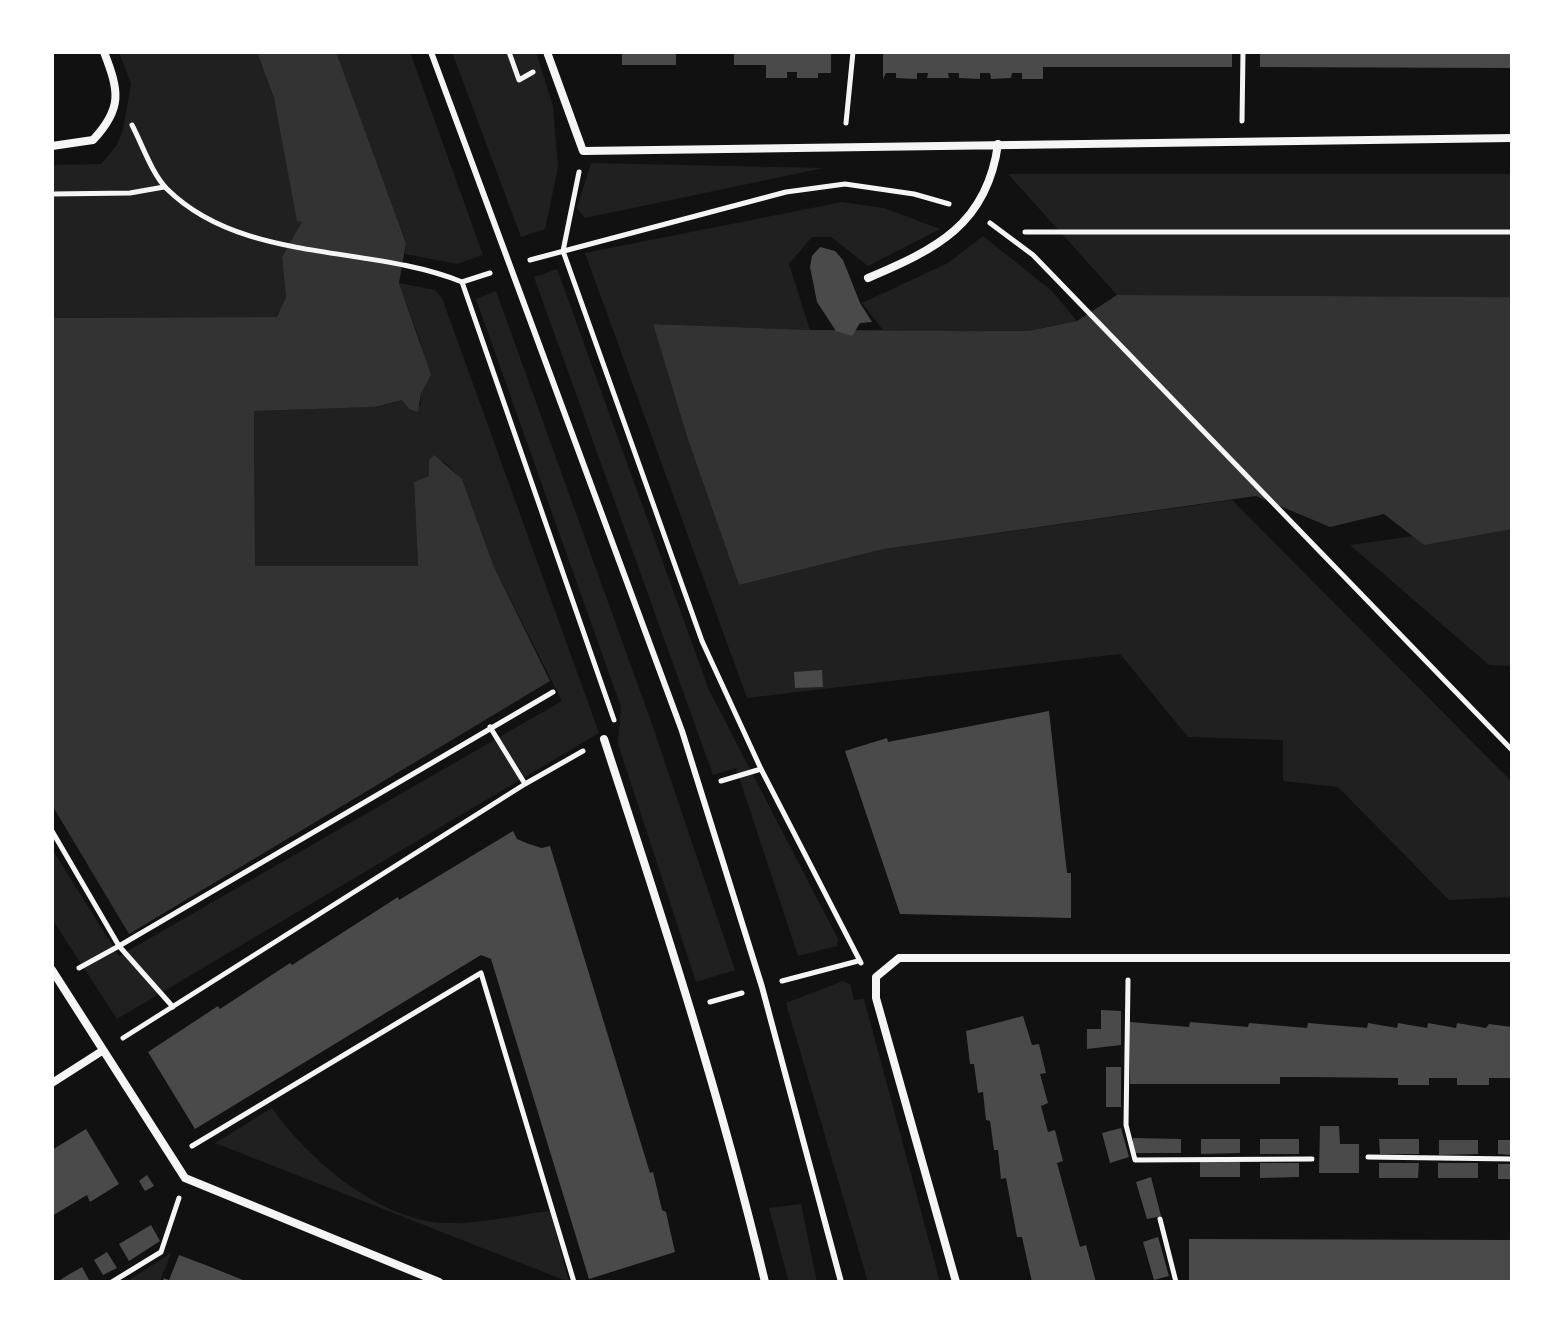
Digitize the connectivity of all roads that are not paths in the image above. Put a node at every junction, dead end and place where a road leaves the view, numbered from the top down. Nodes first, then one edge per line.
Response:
1 (104, 52) edge
2 (431, 52) edge
3 (547, 52) edge
4 (1512, 138) edge
5 (998, 144) junction
6 (52, 146) edge
7 (868, 278) dead end
8 (604, 739) road end
9 (1512, 958) edge
10 (52, 970) edge
11 (102, 1051) junction
12 (52, 1083) edge
13 (439, 1282) edge
14 (764, 1282) edge
15 (841, 1282) edge
16 (956, 1282) edge

1 - 6 street
2 - 15 lane
3 - 5 street
4 - 5 street
5 - 7 street
8 - 14 street
9 - 16 street
10 - 11 street
11 - 12 street
11 - 13 street

